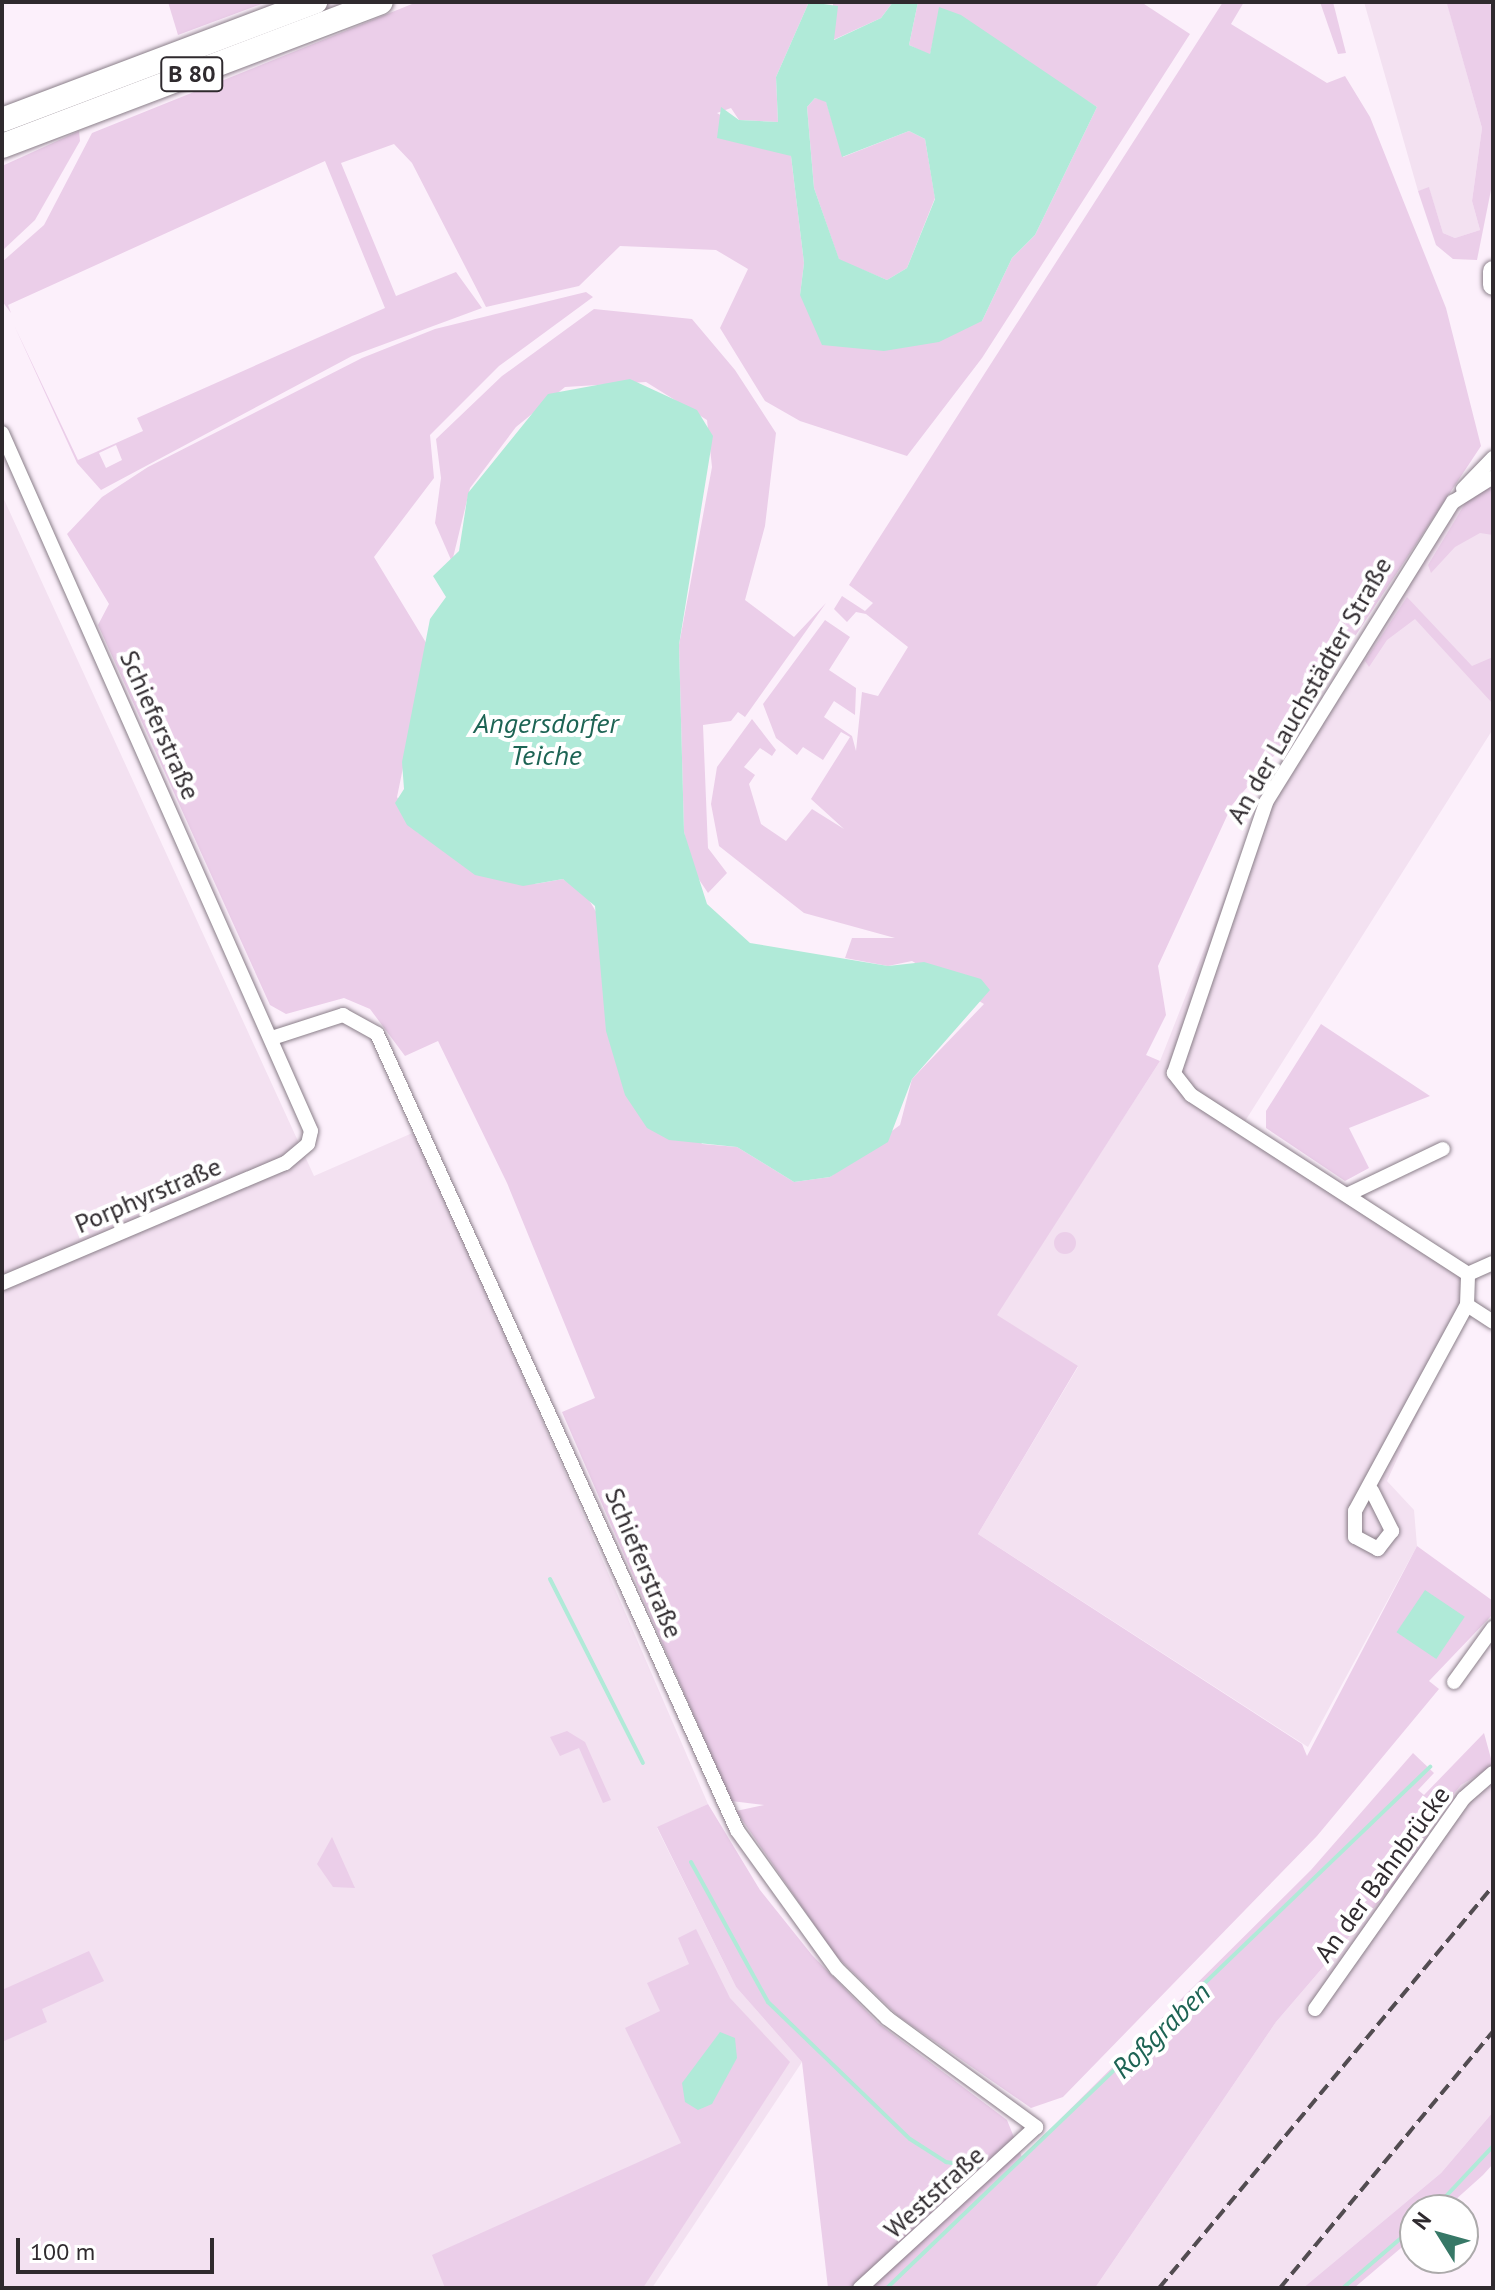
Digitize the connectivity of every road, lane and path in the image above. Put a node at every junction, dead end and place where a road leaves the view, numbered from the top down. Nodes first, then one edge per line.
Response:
1 (315, 2) edge
2 (381, 2) edge
3 (91, 87) junction
4 (2, 107) edge
5 (2, 120) edge
6 (69, 121) junction
7 (2, 146) edge
8 (2, 158) edge
9 (1493, 271) edge
10 (1493, 285) edge
11 (2, 433) edge
12 (1493, 458) edge
13 (1493, 477) edge
14 (1453, 502) junction
15 (272, 1038) junction
16 (308, 1144) joint
17 (1443, 1149) dead end
18 (1349, 1194) junction
19 (1493, 1263) edge
20 (1468, 1274) junction
21 (2, 1283) edge
22 (1467, 1305) junction
23 (1493, 1322) edge
24 (1372, 1491) dead end
25 (1493, 1628) edge
26 (1454, 1682) dead end
27 (1493, 1773) edge
28 (1315, 2009) dead end
29 (1036, 2127) joint
30 (860, 2288) edge

1 - 3 highway, B 80
2 - 6 highway, B 80
3 - 4 highway
3 - 5 highway, B 80
6 - 7 highway, B 80
6 - 8 highway
9 - 10 main road
11 - 15 street, Schieferstraße
12 - 14 street
13 - 14 street, An der Lauchstädter Straße
14 - 18 street, An der Lauchstädter Straße
15 - 16 street, Schieferstraße
15 - 29 street, Schieferstraße
16 - 21 street, Porphyrstraße
17 - 18 street
18 - 20 street, An der Lauchstädter Straße
19 - 20 street
20 - 22 street
22 - 23 street
22 - 24 street
25 - 26 street
27 - 28 street, An der Bahnbrücke
29 - 30 street, Weststraße

